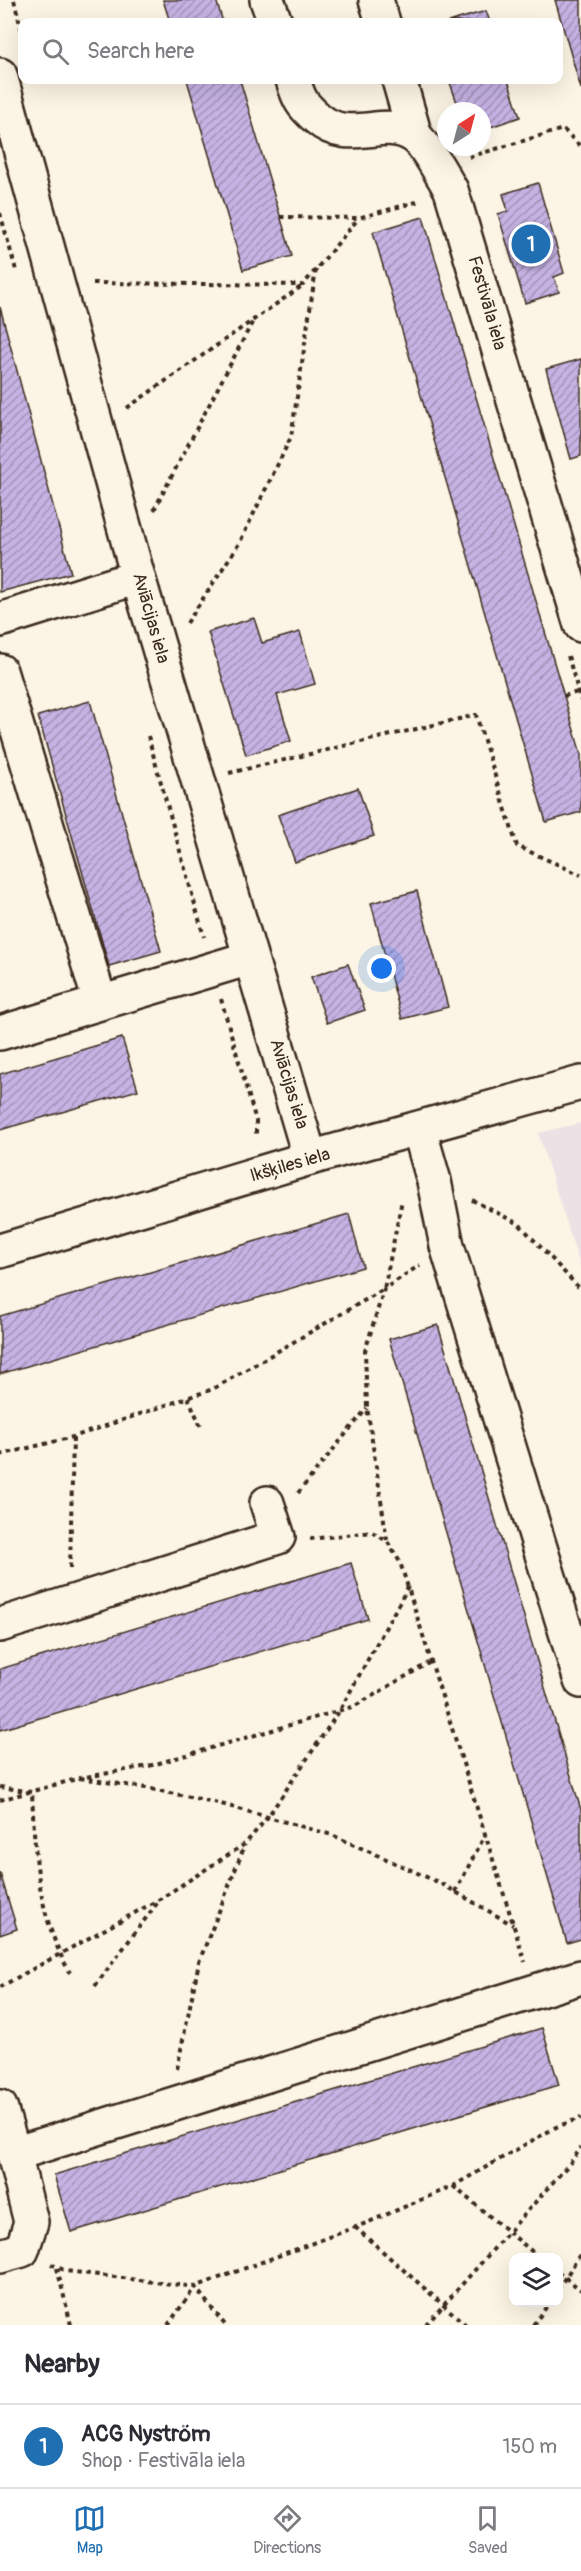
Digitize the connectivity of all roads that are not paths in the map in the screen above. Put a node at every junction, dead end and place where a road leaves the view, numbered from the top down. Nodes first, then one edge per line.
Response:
1 (267, 0) edge
2 (376, 0) edge
3 (273, 18) edge
4 (381, 18) edge
5 (0, 75) edge
6 (294, 84) edge
7 (400, 84) edge
8 (416, 136) junction
9 (138, 577) junction
10 (0, 620) edge
11 (581, 625) edge
12 (0, 671) edge
13 (250, 958) junction
14 (100, 1002) junction
15 (0, 1034) edge
16 (581, 1083) edge
17 (419, 1129) junction
18 (310, 1158) junction
19 (0, 1251) edge
20 (272, 1517) road end
21 (0, 1625) edge
22 (581, 1681) edge
23 (581, 1977) edge
24 (0, 2107) edge
25 (14, 2154) junction
26 (11, 2253) edge

1 - 3 street
2 - 4 street
5 - 9 street, Aviācijas iela
6 - 8 street
7 - 8 street, Festivāla iela
8 - 11 street, Festivāla iela
9 - 10 street
9 - 13 street, Aviācijas iela
12 - 14 street
13 - 14 street
13 - 18 street, Aviācijas iela
14 - 15 street
16 - 17 street, Ikšķiles iela
17 - 18 street, Ikšķiles iela
17 - 22 street
18 - 19 street, Ikšķiles iela
20 - 21 street
23 - 25 street
24 - 25 street
25 - 26 street

